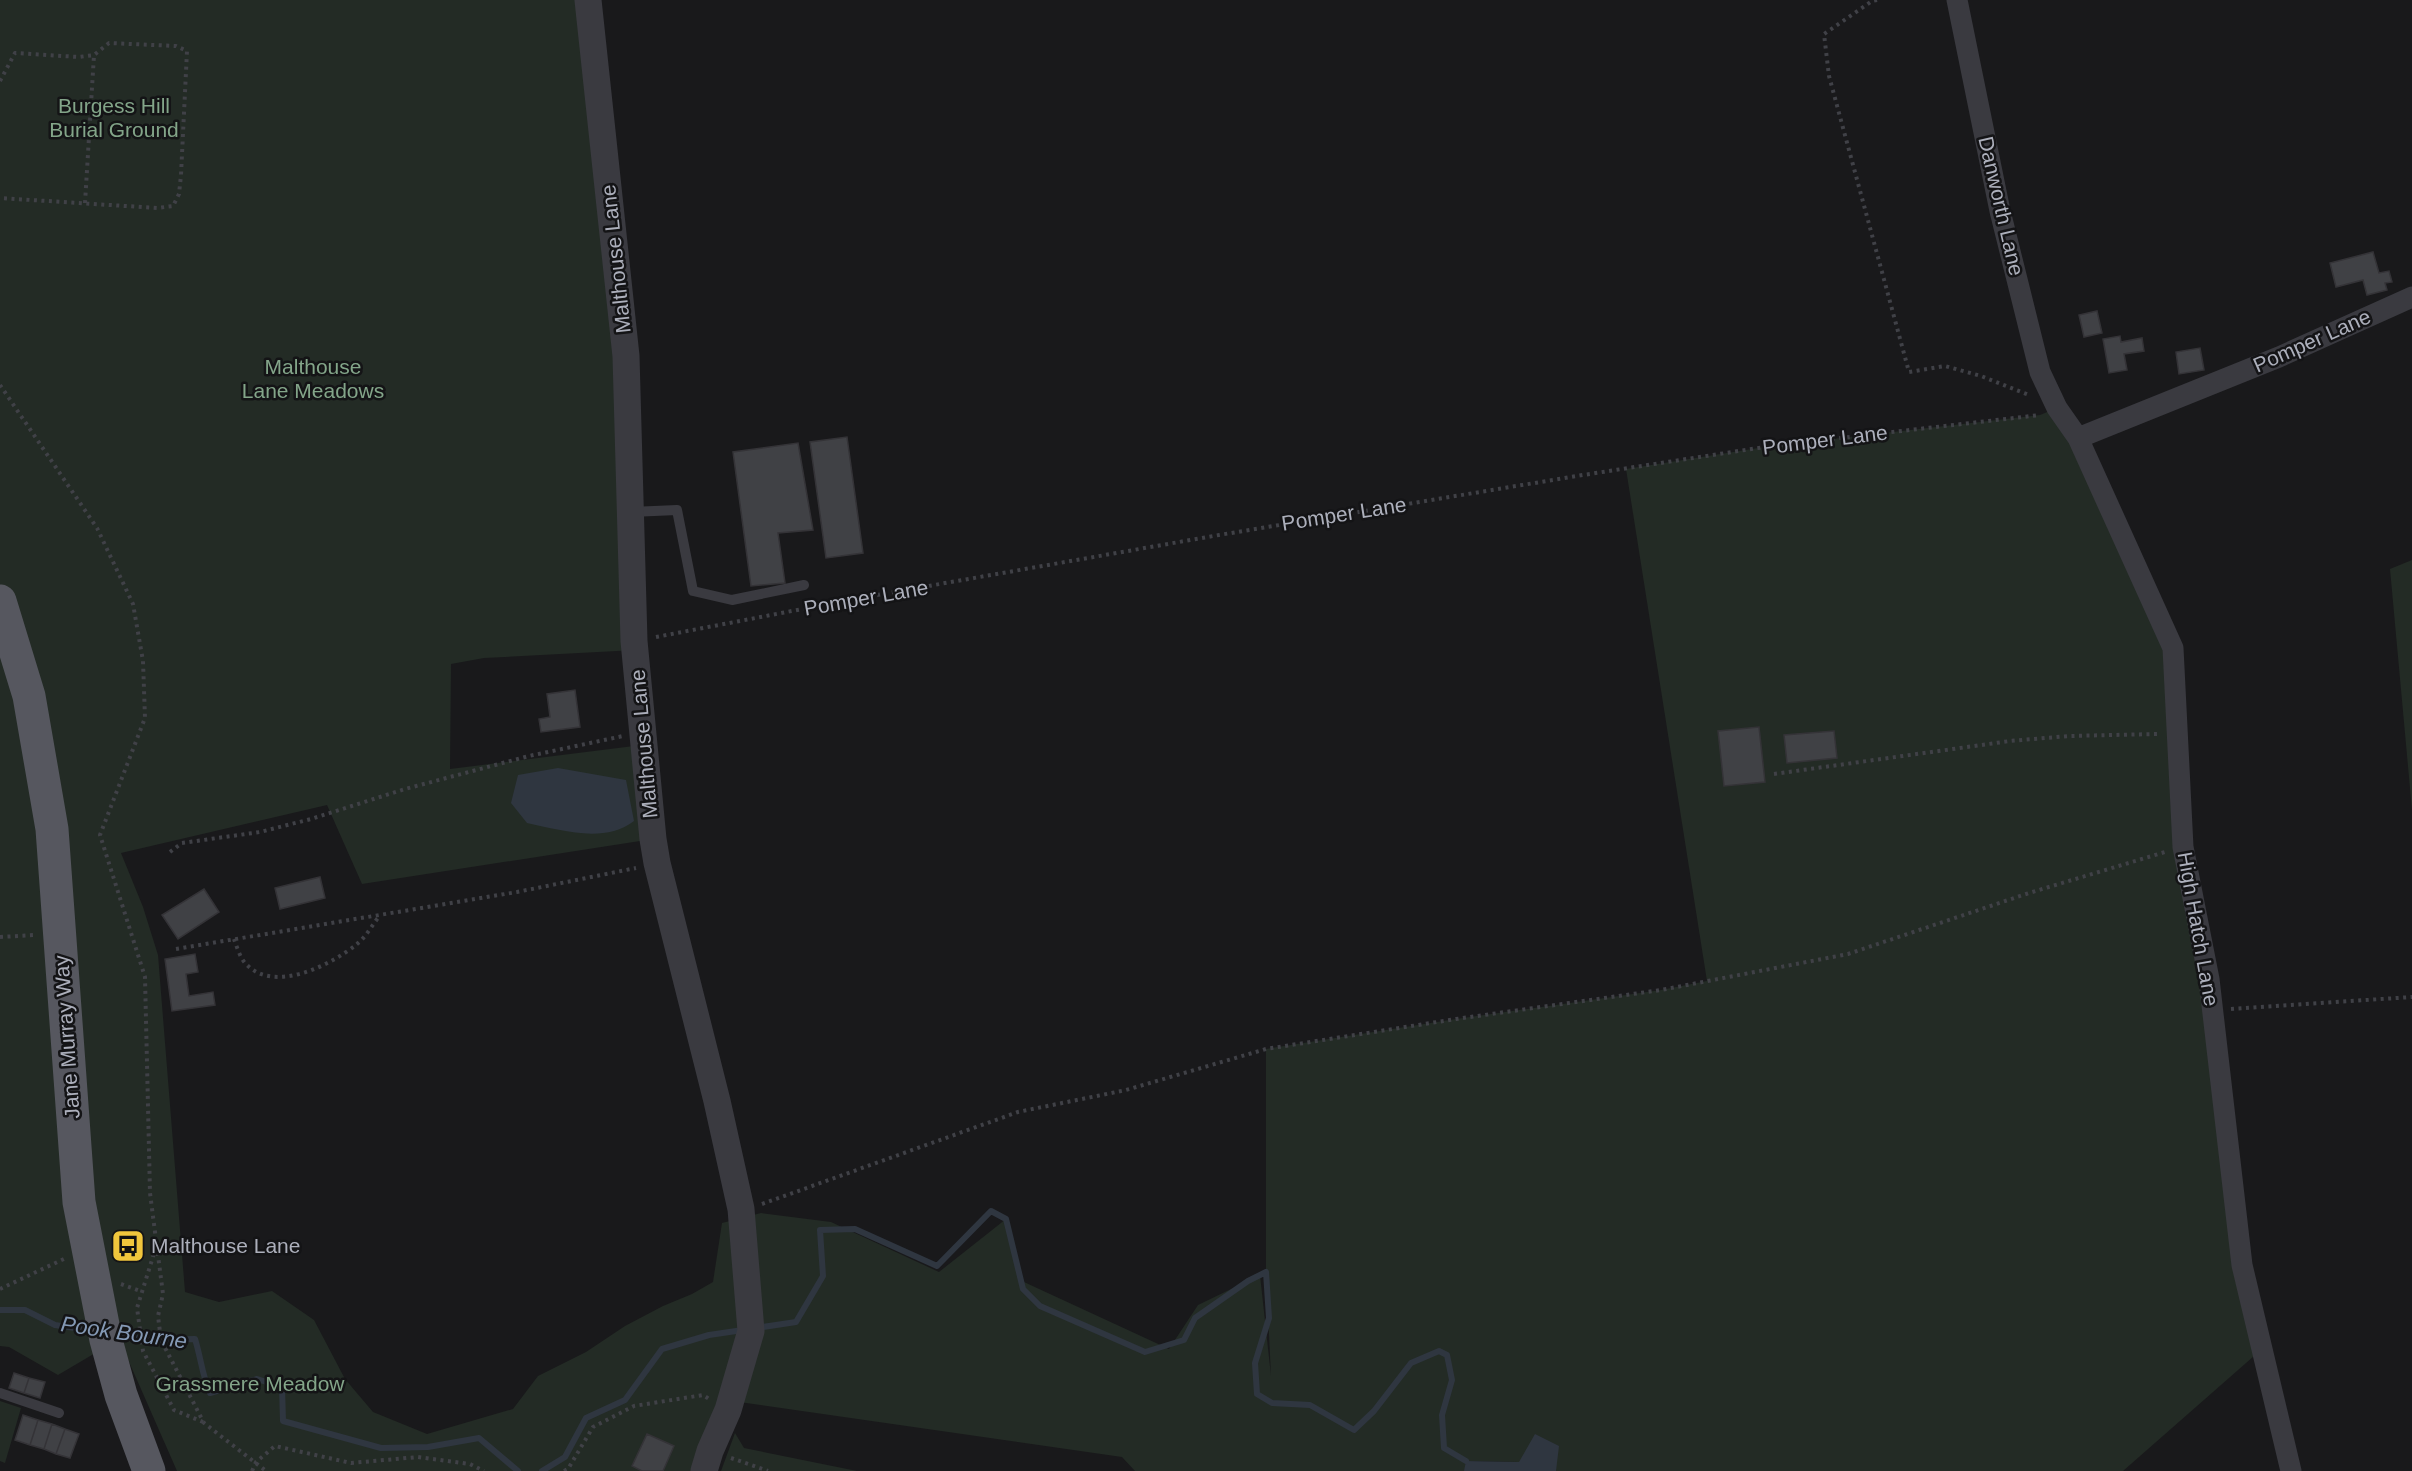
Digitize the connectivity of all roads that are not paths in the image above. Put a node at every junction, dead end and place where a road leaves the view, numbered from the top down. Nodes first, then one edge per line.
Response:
1 (588, 0) edge
2 (1957, 0) edge
3 (2412, 297) edge
4 (2057, 408) joint
5 (2078, 438) junction
6 (630, 512) junction
7 (804, 585) dead end
8 (0, 601) edge
9 (0, 1393) edge
10 (59, 1413) dead end
11 (707, 1461) edge
12 (148, 1471) edge
13 (2290, 1471) edge

1 - 6 street, Malthouse Lane
2 - 4 street, Danworth Lane
3 - 5 street, Pomper Lane
4 - 5 street, High Hatch Lane
5 - 13 street, High Hatch Lane
6 - 7 lane
6 - 11 street, Malthouse Lane
8 - 12 main road, Jane Murray Way
9 - 10 lane

